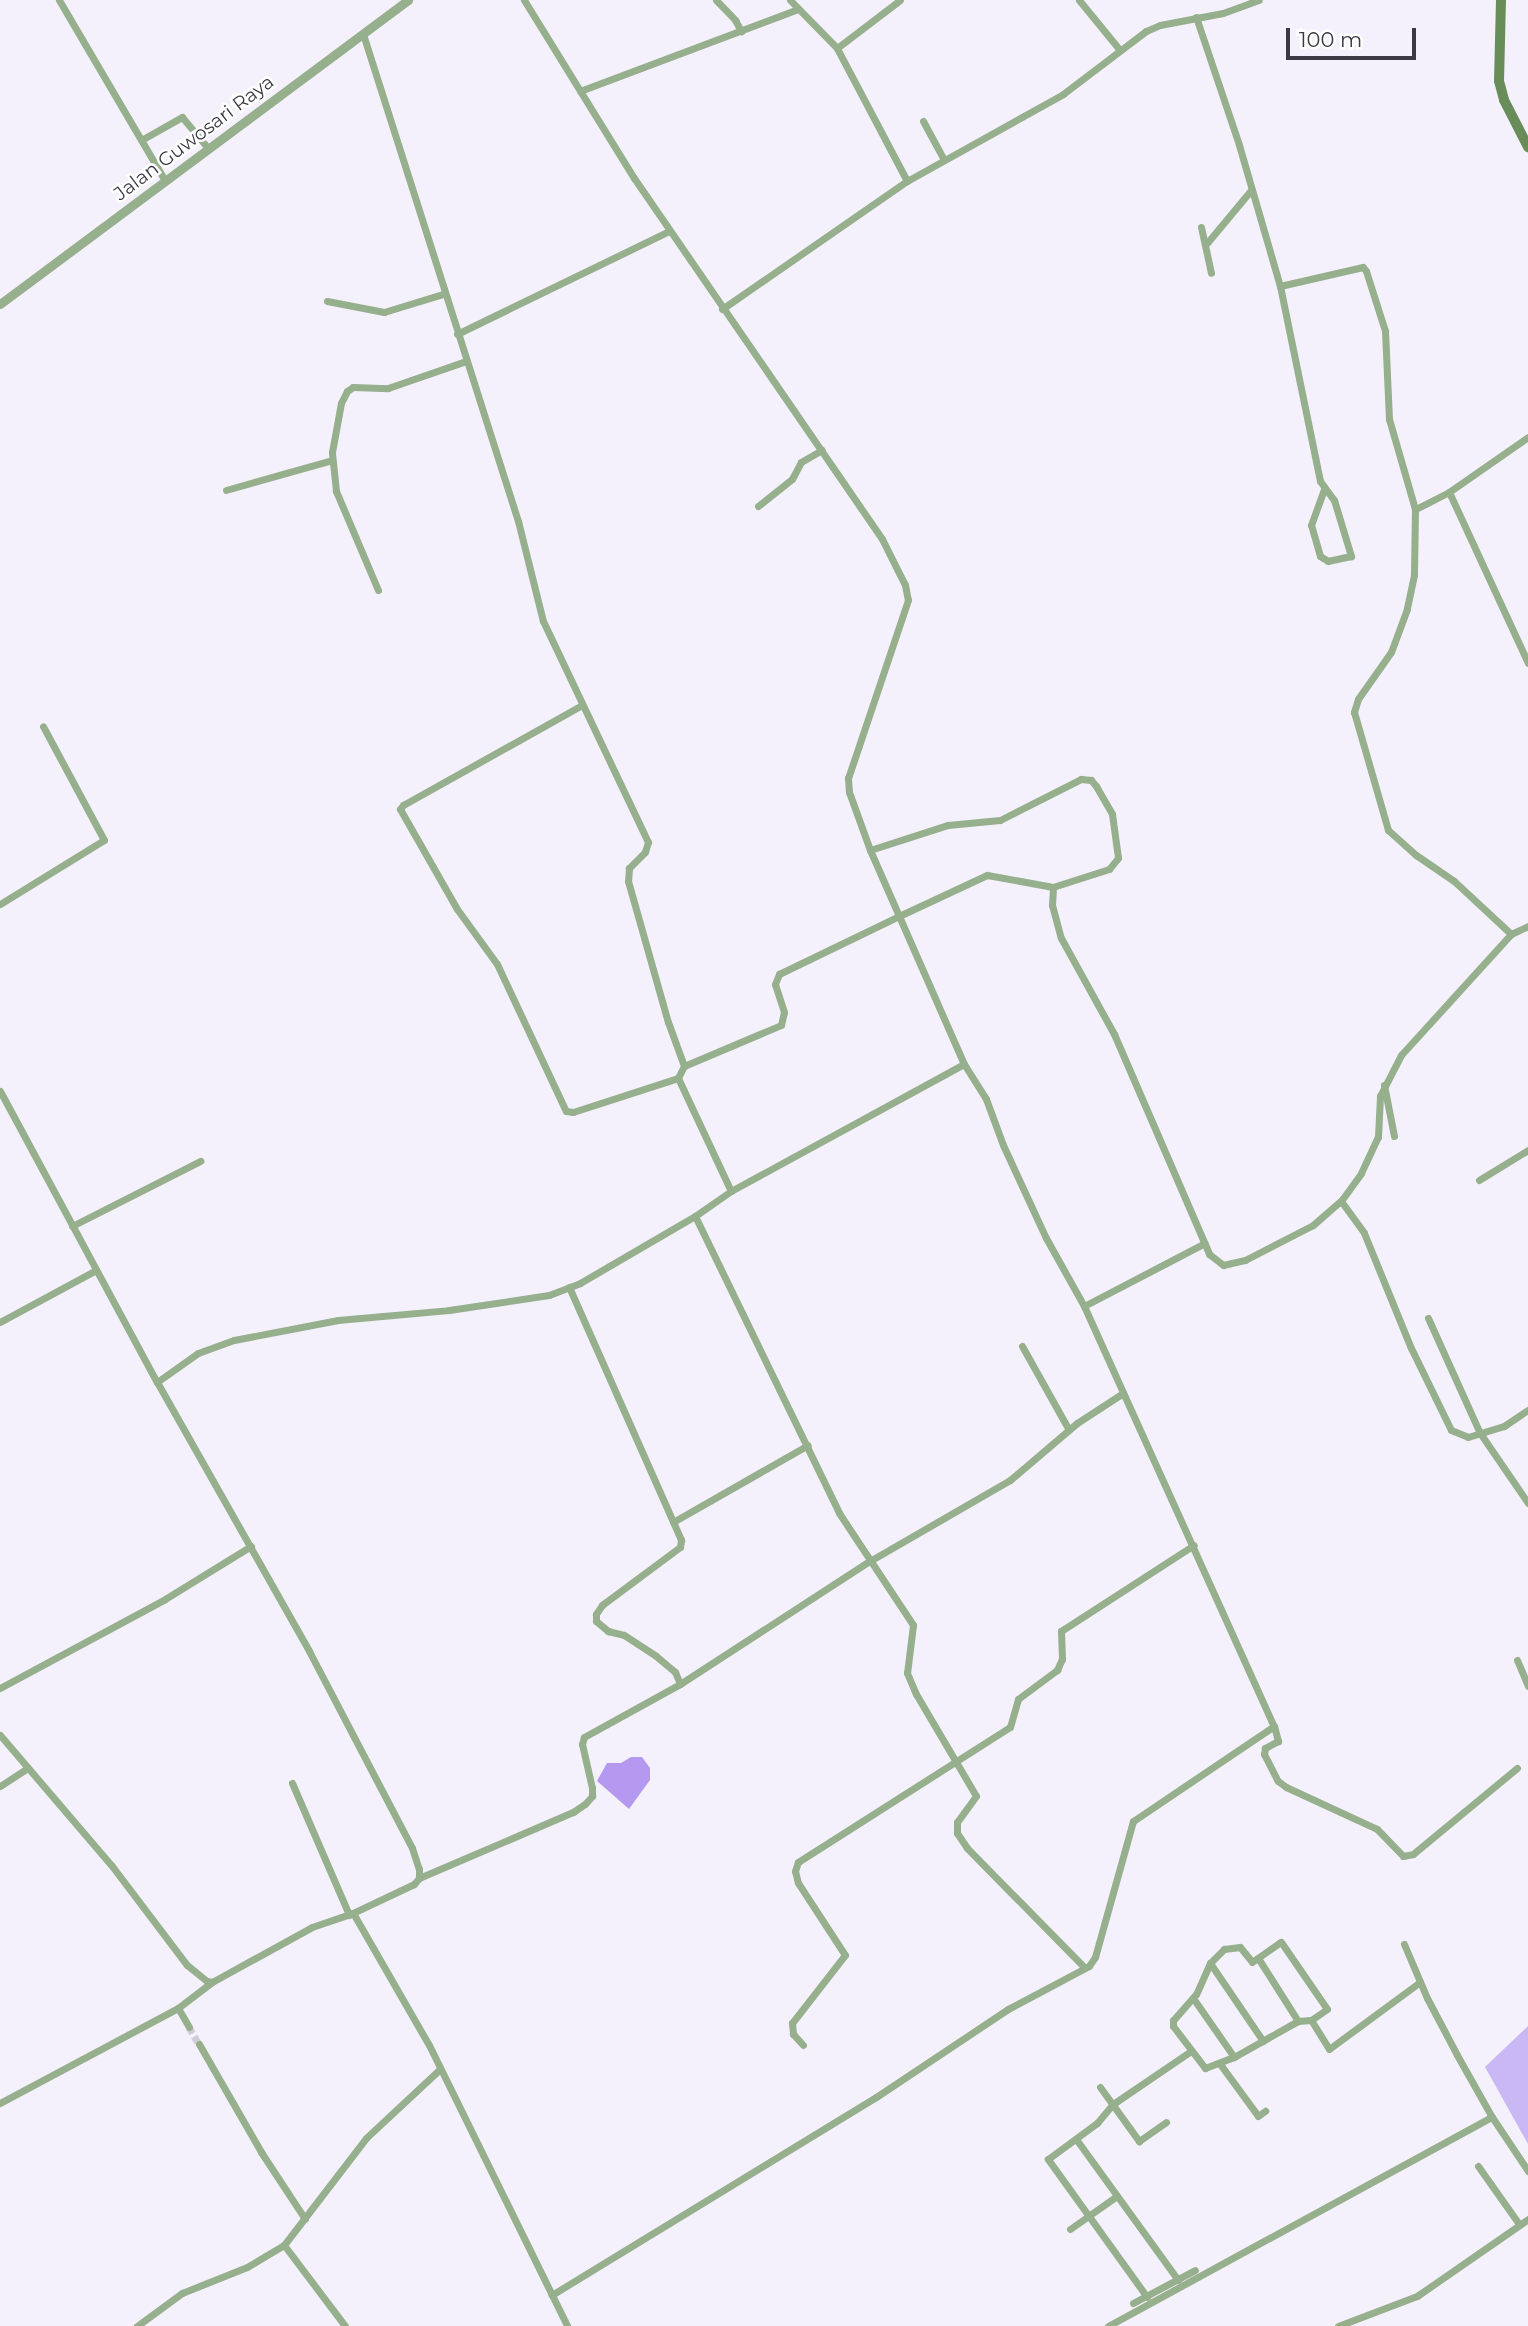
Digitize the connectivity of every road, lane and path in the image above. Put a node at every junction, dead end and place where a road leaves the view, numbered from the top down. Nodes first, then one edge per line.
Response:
1 (59, 0) edge
2 (408, 0) edge
3 (524, 0) edge
4 (716, 0) edge
5 (790, 0) edge
6 (900, 0) edge
7 (1079, 0) edge
8 (1259, 0) edge
9 (1501, 0) edge
10 (798, 9) junction
11 (1196, 17) junction
12 (741, 31) junction
13 (363, 34) junction
14 (837, 48) junction
15 (1119, 49) junction
16 (580, 91) junction
17 (923, 121) dead end
18 (1524, 127) edge
19 (144, 139) junction
20 (207, 147) junction
21 (1528, 147) edge
22 (943, 158) junction
23 (165, 181) junction
24 (907, 181) junction
25 (1251, 190) junction
26 (1201, 227) dead end
27 (669, 231) junction
28 (1207, 243) junction
29 (1211, 274) dead end
30 (1280, 286) junction
31 (443, 293) junction
32 (327, 301) dead end
33 (0, 303) edge
34 (722, 309) junction
35 (457, 334) junction
36 (466, 361) junction
37 (1528, 437) edge
38 (822, 450) junction
39 (332, 460) junction
40 (1324, 489) junction
41 (226, 490) dead end
42 (1449, 492) junction
43 (758, 506) dead end
44 (1415, 509) junction
45 (378, 590) dead end
46 (1528, 663) edge
47 (582, 705) junction
48 (43, 726) dead end
49 (870, 850) junction
50 (1053, 887) junction
51 (0, 904) edge
52 (899, 916) junction
53 (1528, 926) edge
54 (1511, 934) junction
55 (964, 1064) junction
56 (684, 1066) junction
57 (678, 1078) junction
58 (1384, 1084) junction
59 (0, 1091) edge
60 (1394, 1136) dead end
61 (1528, 1150) edge
62 (200, 1161) dead end
63 (1479, 1180) dead end
64 (731, 1191) junction
65 (1341, 1201) junction
66 (695, 1216) junction
67 (72, 1226) junction
68 (1205, 1243) junction
69 (96, 1270) junction
70 (569, 1287) junction
71 (1084, 1306) junction
72 (1428, 1318) dead end
73 (0, 1322) edge
74 (1022, 1346) dead end
75 (157, 1382) junction
76 (1123, 1393) junction
77 (1528, 1410) edge
78 (1069, 1430) junction
79 (1480, 1433) junction
80 (808, 1445) junction
81 (1528, 1503) edge
82 (673, 1522) junction
83 (1194, 1545) junction
84 (251, 1546) junction
85 (868, 1562) junction
86 (1517, 1660) dead end
87 (680, 1684) junction
88 (1528, 1686) edge
89 (0, 1688) edge
90 (1273, 1726) junction
91 (0, 1735) edge
92 (957, 1764) junction
93 (28, 1768) junction
94 (1517, 1768) dead end
95 (292, 1783) dead end
96 (0, 1786) edge
97 (419, 1878) junction
98 (351, 1914) junction
99 (1404, 1944) dead end
100 (1258, 1958) junction
101 (1210, 1963) junction
102 (1085, 1968) junction
103 (212, 1982) junction
104 (1420, 1982) junction
105 (1193, 1998) junction
106 (178, 2008) junction
107 (1311, 2020) junction
108 (1298, 2021) junction
109 (189, 2027) tunnel mouth
110 (1263, 2041) junction
111 (199, 2044) tunnel mouth
112 (803, 2045) dead end
113 (1191, 2051) junction
114 (1234, 2057) junction
115 (1220, 2063) junction
116 (440, 2069) junction
117 (1100, 2087) dead end
118 (0, 2103) edge
119 (1113, 2104) junction
120 (1265, 2111) dead end
121 (1492, 2117) junction
122 (1166, 2122) dead end
123 (1076, 2138) junction
124 (1478, 2166) dead end
125 (1528, 2171) edge
126 (1117, 2196) junction
127 (1089, 2216) junction
128 (305, 2219) junction
129 (1528, 2219) edge
130 (1519, 2224) junction
131 (1070, 2229) dead end
132 (284, 2245) junction
133 (1195, 2270) dead end
134 (1178, 2280) junction
135 (552, 2295) junction
136 (1147, 2297) junction
137 (1133, 2303) dead end
138 (137, 2326) edge
139 (345, 2326) edge
140 (567, 2326) edge
141 (1108, 2326) edge
142 (1338, 2326) edge

1 - 19 street
2 - 13 street, Jalan Guwosari Raya
3 - 16 street
4 - 12 street
5 - 10 street
6 - 14 street
7 - 15 street
8 - 11 street
9 - 18 main road
10 - 12 street
10 - 14 street
11 - 15 street
11 - 25 street
12 - 16 street
13 - 20 street, Jalan Guwosari Raya
13 - 31 street
14 - 24 street
15 - 22 street
16 - 27 street
17 - 22 street
18 - 21 main road
19 - 20 street
19 - 23 street
20 - 23 street, Jalan Guwosari Raya
22 - 24 street
23 - 33 street, Jalan Guwosari Raya
24 - 34 street
25 - 28 street
25 - 30 street
26 - 28 street
27 - 34 street
27 - 35 street
28 - 29 street
30 - 40 street
30 - 44 street
31 - 32 street
31 - 35 street
34 - 38 street
35 - 36 street
36 - 39 street
36 - 47 street
37 - 42 street
38 - 43 street
38 - 49 street
39 - 41 street
39 - 45 street
40 - 40 street
42 - 44 street
42 - 46 street
44 - 54 street
47 - 56 street
47 - 57 street
48 - 51 street
49 - 50 street
49 - 52 street
50 - 52 street
50 - 68 street
52 - 55 street
52 - 56 street
53 - 54 street
54 - 58 street
55 - 64 street
55 - 71 street
56 - 57 street
57 - 64 street
58 - 60 street
58 - 65 street
59 - 67 street
61 - 63 street
62 - 67 street
64 - 66 street
65 - 68 street
65 - 79 street
66 - 70 street
66 - 80 street
67 - 69 street
68 - 71 street
69 - 73 street
69 - 75 street
70 - 75 street
70 - 82 street
71 - 76 street
72 - 79 street
74 - 78 street
75 - 84 street
76 - 78 street
76 - 83 street
77 - 79 street
78 - 85 street
79 - 81 street
80 - 82 street
80 - 85 street
82 - 87 street
83 - 90 street
83 - 92 street
84 - 89 street
84 - 97 street
85 - 87 street
85 - 92 street
86 - 88 street
87 - 97 street
90 - 94 street
90 - 102 street
91 - 93 street
92 - 102 street
92 - 112 street
93 - 96 street
93 - 103 street
95 - 98 street
97 - 98 street
98 - 103 street
98 - 116 street
99 - 104 street
100 - 101 street
100 - 107 street
100 - 108 street
101 - 105 street
101 - 110 street
102 - 135 street
103 - 106 street
104 - 107 street
104 - 121 street
105 - 113 street
105 - 114 street
106 - 109 street
106 - 118 street
107 - 108 street
108 - 110 street
110 - 114 street
111 - 128 street
113 - 115 street
113 - 119 street
114 - 115 street
115 - 120 street
116 - 128 street
116 - 135 street
117 - 119 street
119 - 122 street
119 - 123 street
121 - 125 street
121 - 141 street
123 - 126 street
123 - 127 street
124 - 130 street
126 - 127 street
126 - 134 street
127 - 131 street
127 - 136 street
128 - 132 street
129 - 130 street
130 - 142 street
132 - 138 street
132 - 139 street
133 - 134 street
134 - 136 street
135 - 140 street
136 - 137 street

